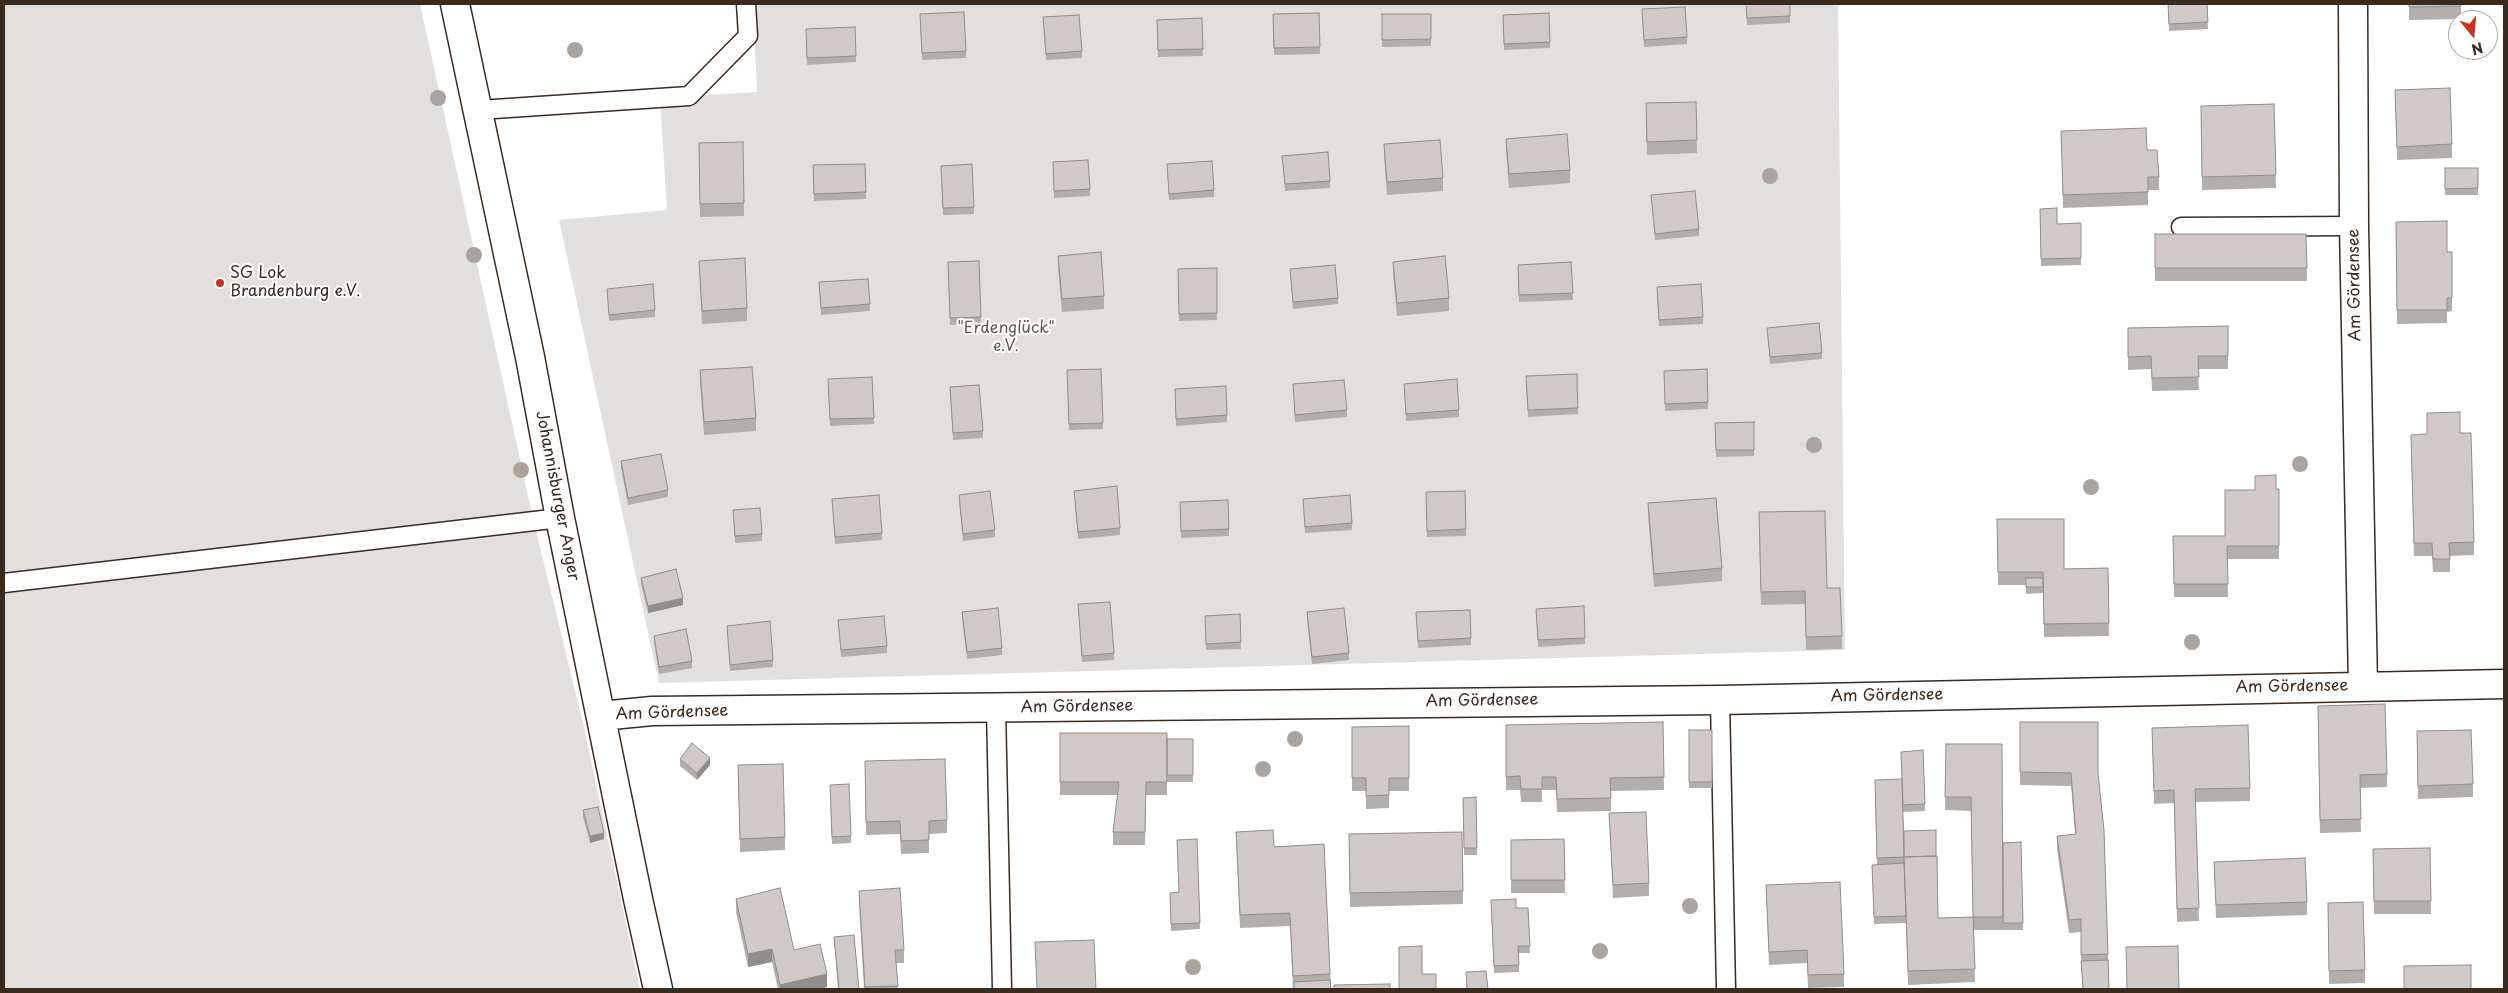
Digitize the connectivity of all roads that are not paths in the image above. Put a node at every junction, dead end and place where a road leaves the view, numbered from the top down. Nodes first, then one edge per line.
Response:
1 (455, 4) edge
2 (746, 4) edge
3 (2353, 4) edge
4 (479, 110) junction
5 (2354, 226) junction
6 (2180, 227) dead end
7 (560, 518) junction
8 (4, 583) edge
9 (2504, 684) edge
10 (2364, 686) junction
11 (1720, 700) junction
12 (996, 708) junction
13 (601, 716) junction
14 (658, 989) edge
15 (1002, 989) edge
16 (1726, 989) edge

1 - 4 street, Johannisburger Anger
2 - 4 lane
3 - 5 street, Am Gördensee
4 - 7 street, Johannisburger Anger
5 - 6 lane
5 - 10 street, Am Gördensee
7 - 8 lane
7 - 13 street, Johannisburger Anger
9 - 10 street, Am Gördensee
10 - 11 street, Am Gördensee
11 - 12 street, Am Gördensee
11 - 16 lane
12 - 13 street, Am Gördensee
12 - 15 lane
13 - 14 street, Johannisburger Anger

